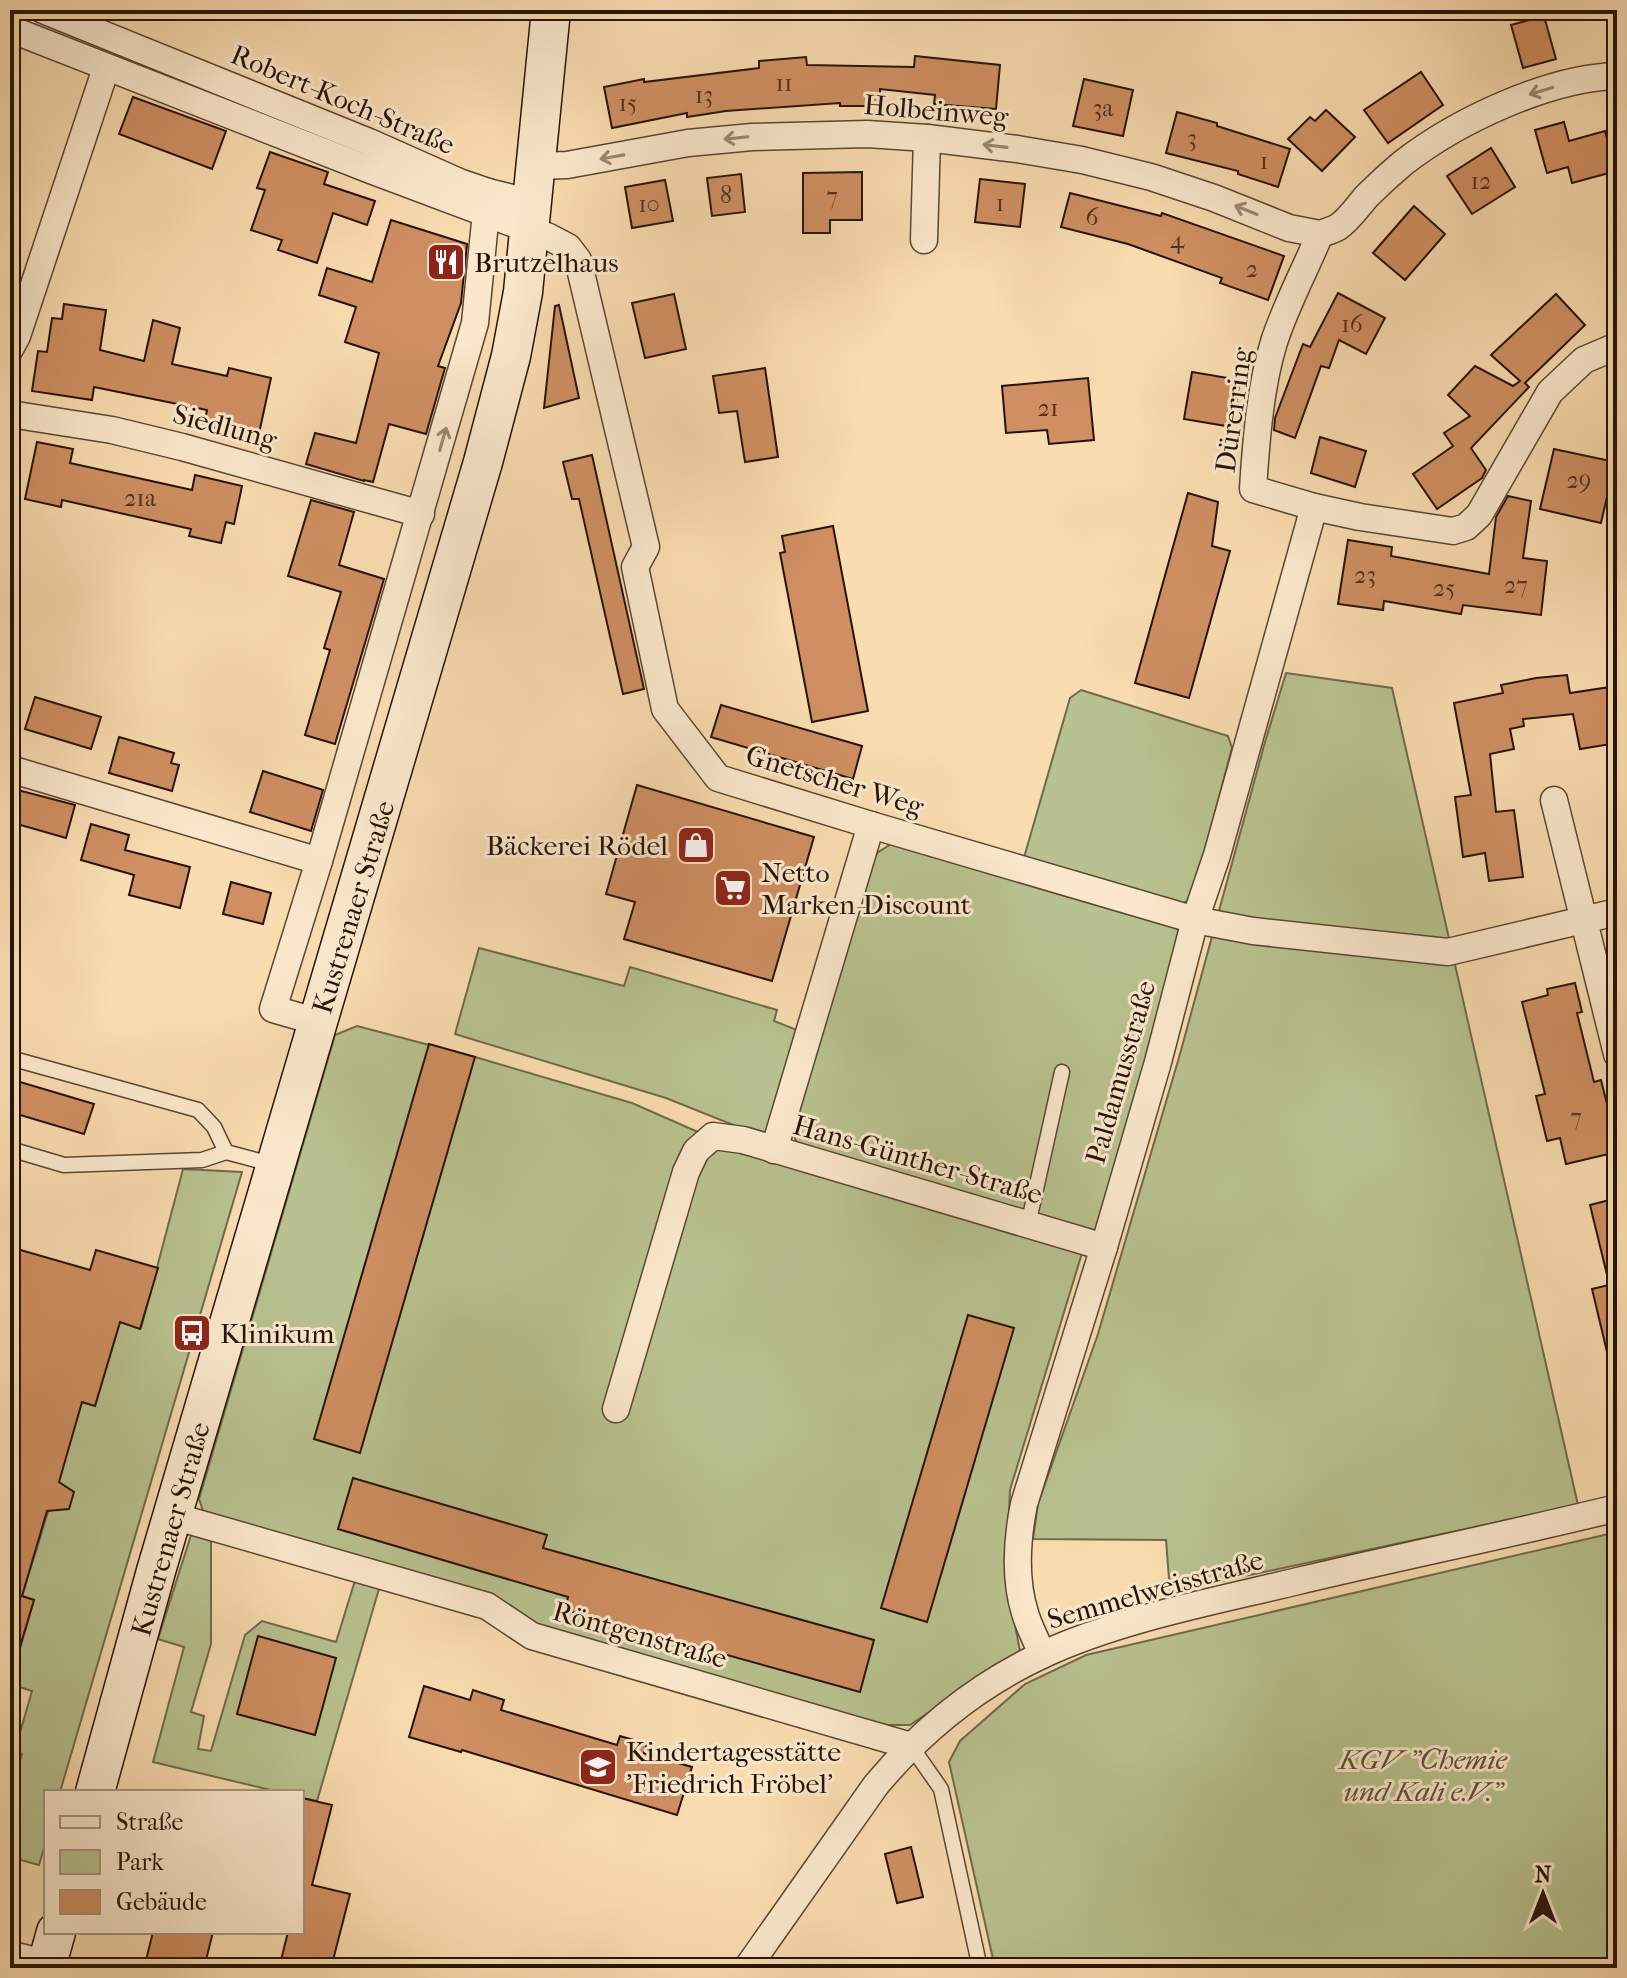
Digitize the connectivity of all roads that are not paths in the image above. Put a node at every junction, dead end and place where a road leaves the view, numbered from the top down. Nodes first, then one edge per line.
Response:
1 (43, 10) edge
2 (551, 10) edge
3 (10, 29) edge
4 (106, 68) junction
5 (1617, 76) edge
6 (927, 138) junction
7 (412, 174) junction
8 (533, 200) junction
9 (487, 203) junction
10 (1320, 234) junction
11 (924, 240) dead end
12 (1617, 346) edge
13 (10, 349) edge
14 (10, 414) edge
15 (1314, 507) junction
16 (421, 514) junction
17 (10, 769) edge
18 (1554, 800) dead end
19 (871, 825) junction
20 (319, 861) junction
21 (1617, 912) edge
22 (1195, 920) junction
23 (1584, 920) junction
24 (318, 1022) junction
25 (1617, 1054) edge
26 (10, 1058) edge
27 (1062, 1072) dead end
28 (10, 1149) edge
29 (774, 1150) junction
30 (226, 1152) junction
31 (275, 1165) junction
32 (1028, 1225) junction
33 (1104, 1247) junction
34 (616, 1409) dead end
35 (1617, 1508) edge
36 (173, 1516) junction
37 (1042, 1655) junction
38 (911, 1746) junction
39 (96, 1790) edge
40 (10, 1948) edge
41 (50, 1953) edge
42 (747, 1968) edge
43 (980, 1968) edge

1 - 7 street, Robert-Koch-Straße
2 - 8 street, Kustrenaer Straße
3 - 4 street
4 - 7 street
4 - 13 street
5 -> 10 street
6 -> 8 street, Holbeinweg
10 -> 6 street, Holbeinweg
6 - 11 street
7 - 9 street
8 - 9 street
8 - 19 street, Gnetscher Weg
8 - 24 street, Kustrenaer Straße
16 -> 9 street
10 - 15 street, Dürerring
12 - 15 street, Dürerring
14 - 16 street, Siedlung
15 - 22 street, Paldamusstraße
16 - 20 street
17 - 20 street
18 - 23 street
19 - 22 street, Gnetscher Weg
19 - 29 street
20 - 24 street
21 - 23 street, Gnetscher Weg
22 - 23 street, Gnetscher Weg
22 - 33 street, Paldamusstraße
23 - 25 street
24 - 31 street, Kustrenaer Straße
26 - 30 lane
27 - 32 lane
28 - 30 lane
29 - 32 street, Hans-Günther-Straße
29 - 34 street, Hans-Günther-Straße
30 - 31 lane
31 - 36 street, Kustrenaer Straße
32 - 33 street, Hans-Günther-Straße
33 - 37 street, Paldamusstraße
35 - 37 street, Semmelweisstraße
36 - 38 street, Röntgenstraße
36 - 39 street, Kustrenaer Straße
37 - 38 street, Semmelweisstraße
38 - 42 street, Semmelweisstraße
38 - 43 lane
40 - 41 lane

